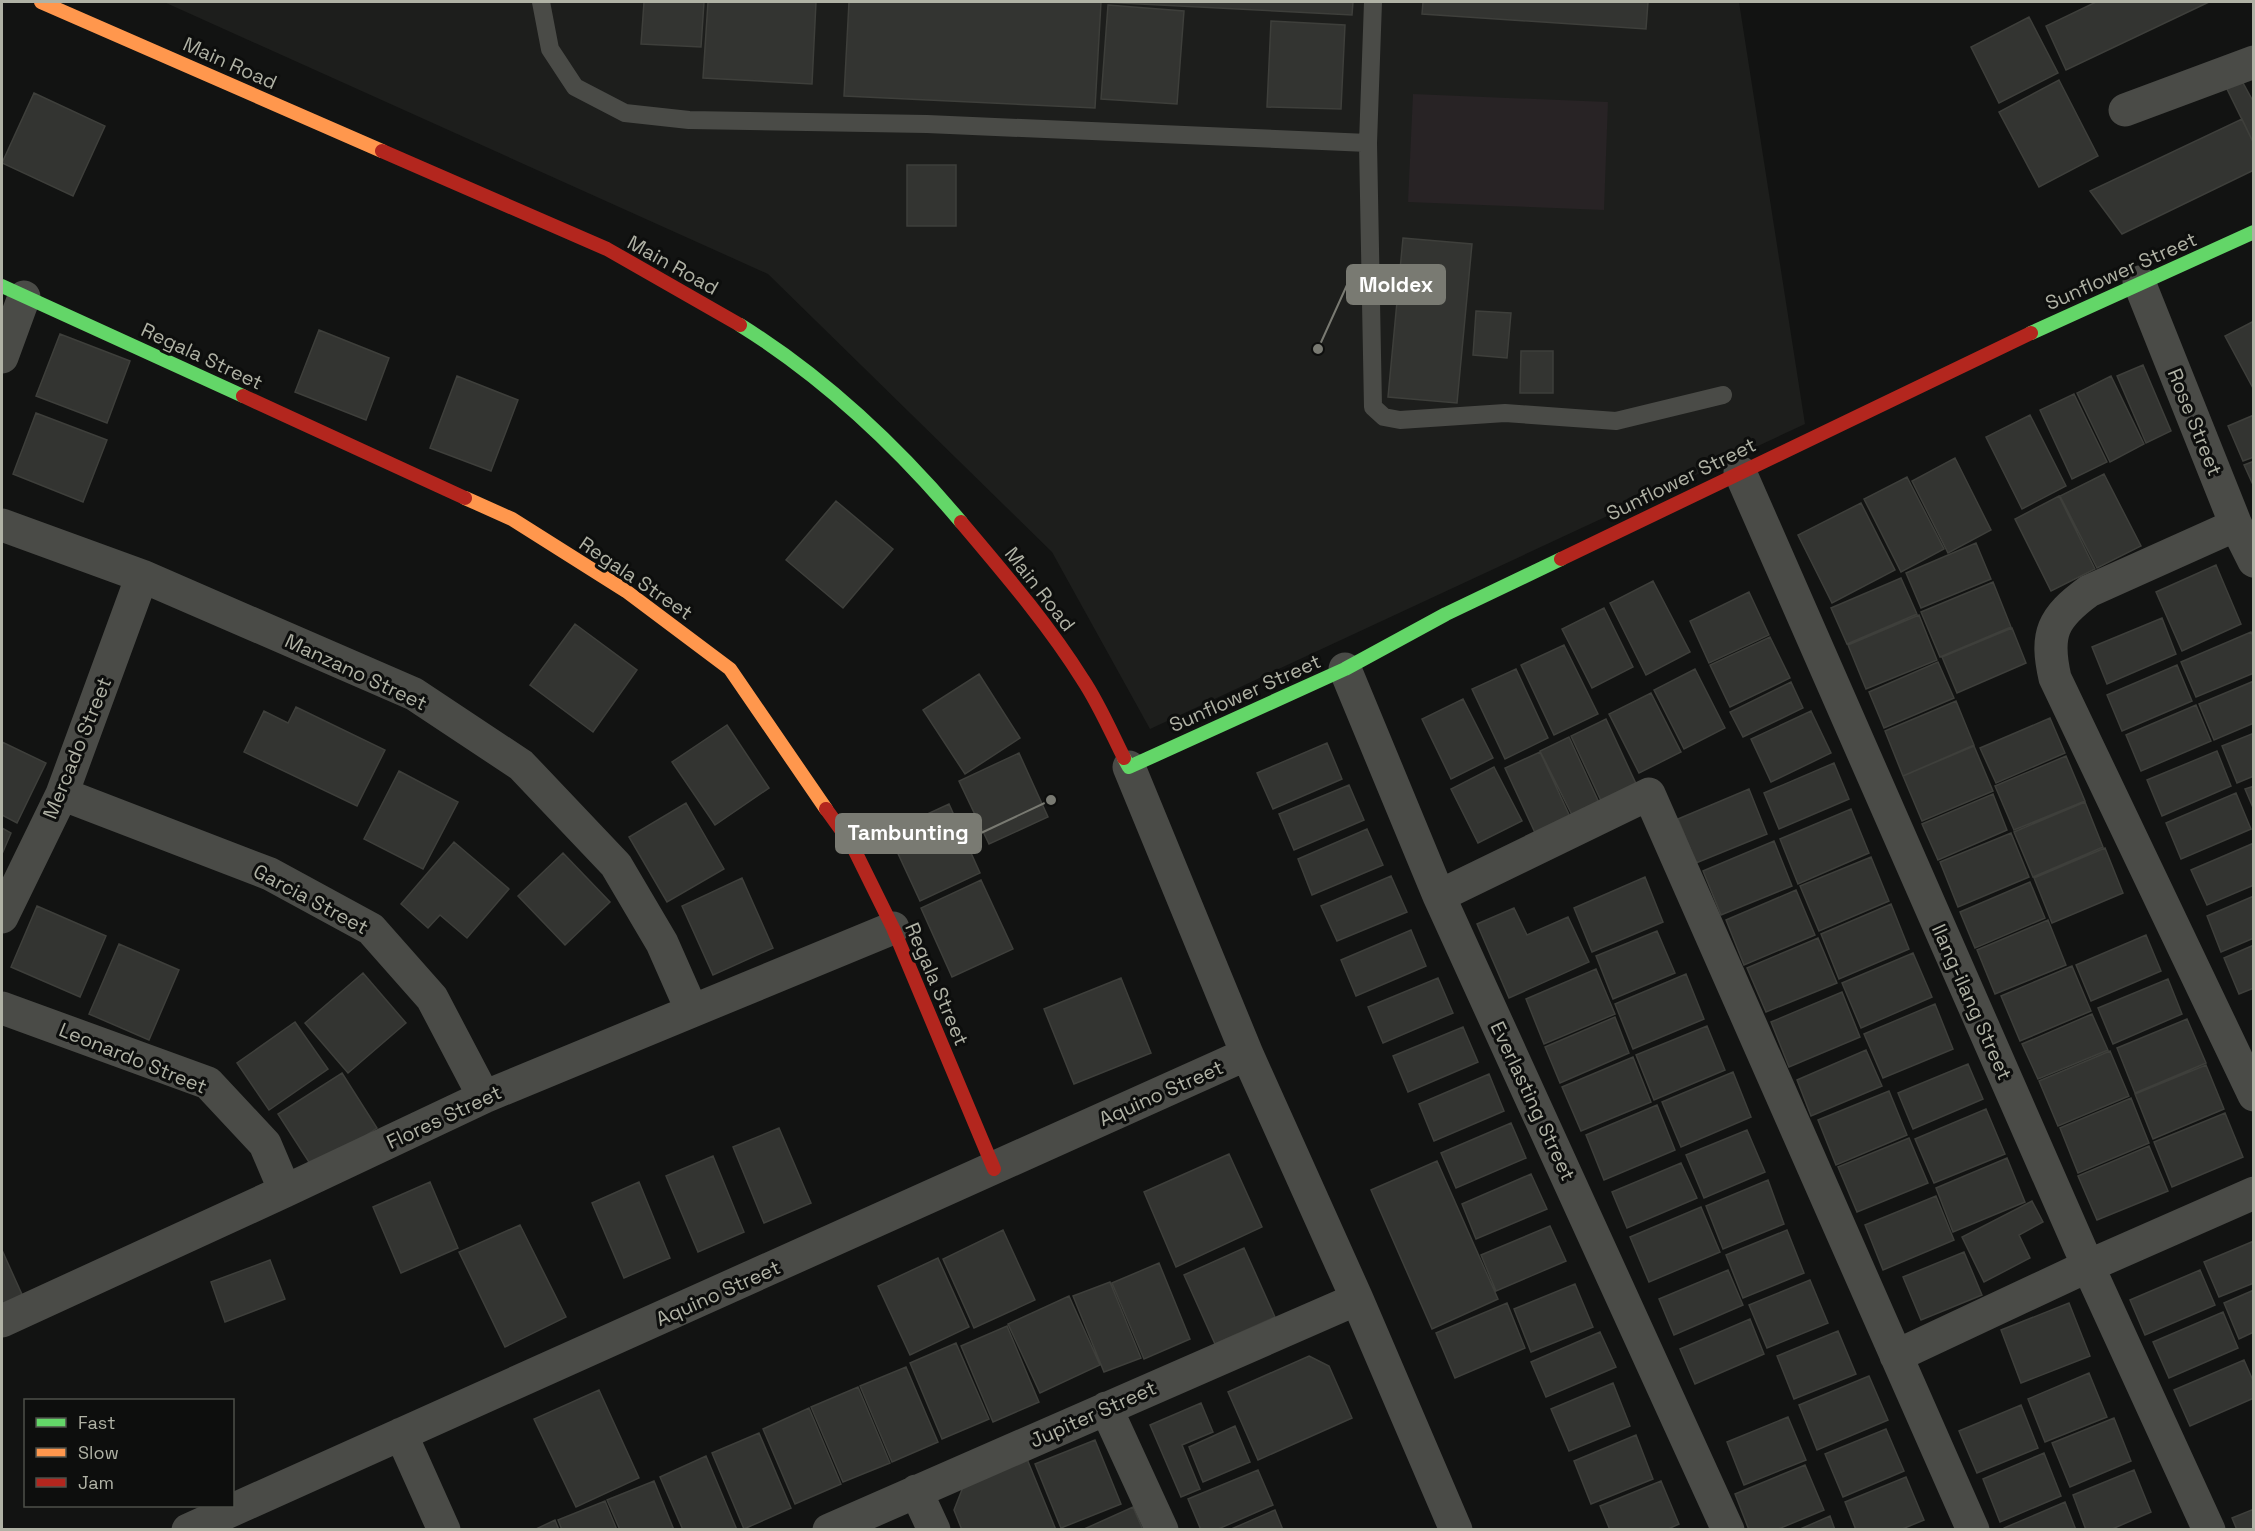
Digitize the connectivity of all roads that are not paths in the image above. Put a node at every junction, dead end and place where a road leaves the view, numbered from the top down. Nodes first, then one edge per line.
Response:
1 (541, 2) edge
2 (1373, 2) edge
3 (47, 3) edge
4 (2253, 62) edge
5 (2125, 110) dead end
6 (1368, 143) junction
7 (2253, 232) edge
8 (2139, 282) junction
9 (13, 291) edge
10 (2, 357) edge
11 (1724, 395) dead end
12 (1740, 472) junction
13 (2, 525) edge
14 (2236, 525) junction
15 (2253, 561) edge
16 (142, 576) junction
17 (1345, 669) junction
18 (1129, 767) junction
19 (62, 794) junction
20 (1439, 897) junction
21 (2, 917) edge
22 (893, 928) junction
23 (2, 1008) edge
24 (692, 1011) junction
25 (1247, 1054) junction
26 (2253, 1095) edge
27 (484, 1097) junction
28 (994, 1169) junction
29 (285, 1191) junction
30 (2253, 1193) edge
31 (2088, 1266) junction
32 (1357, 1299) junction
33 (2, 1322) edge
34 (1896, 1356) junction
35 (1106, 1408) junction
36 (401, 1434) junction
37 (916, 1491) junction
38 (188, 1530) edge
39 (444, 1530) edge
40 (829, 1530) edge
41 (934, 1530) edge
42 (1162, 1530) edge
43 (1455, 1530) edge
44 (1728, 1530) edge
45 (1973, 1530) edge
46 (2209, 1530) edge

1 - 6 lane
2 - 6 lane
3 - 18 main road, Main Road
4 - 5 street
6 - 11 lane
7 - 8 main road, Sunflower Street
8 - 12 main road, Sunflower Street
8 - 14 street, Rose Street
9 - 10 street
9 - 22 main road, Regala Street
12 - 17 main road, Sunflower Street
12 - 31 street, Ilang-ilang Street
13 - 16 street, Manzano Street
14 - 15 street, Rose Street
14 - 26 street
16 - 19 street, Mercado Street
16 - 24 street, Manzano Street
17 - 18 main road, Sunflower Street
17 - 20 street, Everlasting Street
18 - 25 street
19 - 21 street, Mercado Street
19 - 27 street, Garcia Street
20 - 34 street
20 - 44 street, Everlasting Street
22 - 24 street, Flores Street
22 - 28 main road, Regala Street
23 - 29 street, Leonardo Street
24 - 27 street, Flores Street
25 - 28 street, Aquino Street
25 - 32 street
27 - 29 street, Flores Street
28 - 36 street, Aquino Street
29 - 33 street, Flores Street
30 - 31 street
31 - 34 street
31 - 46 street, Ilang-ilang Street
32 - 35 street, Jupiter Street
32 - 43 street
34 - 45 street
35 - 37 street, Jupiter Street
35 - 42 street
36 - 38 street, Aquino Street
36 - 39 street
37 - 40 street, Jupiter Street
37 - 41 street

